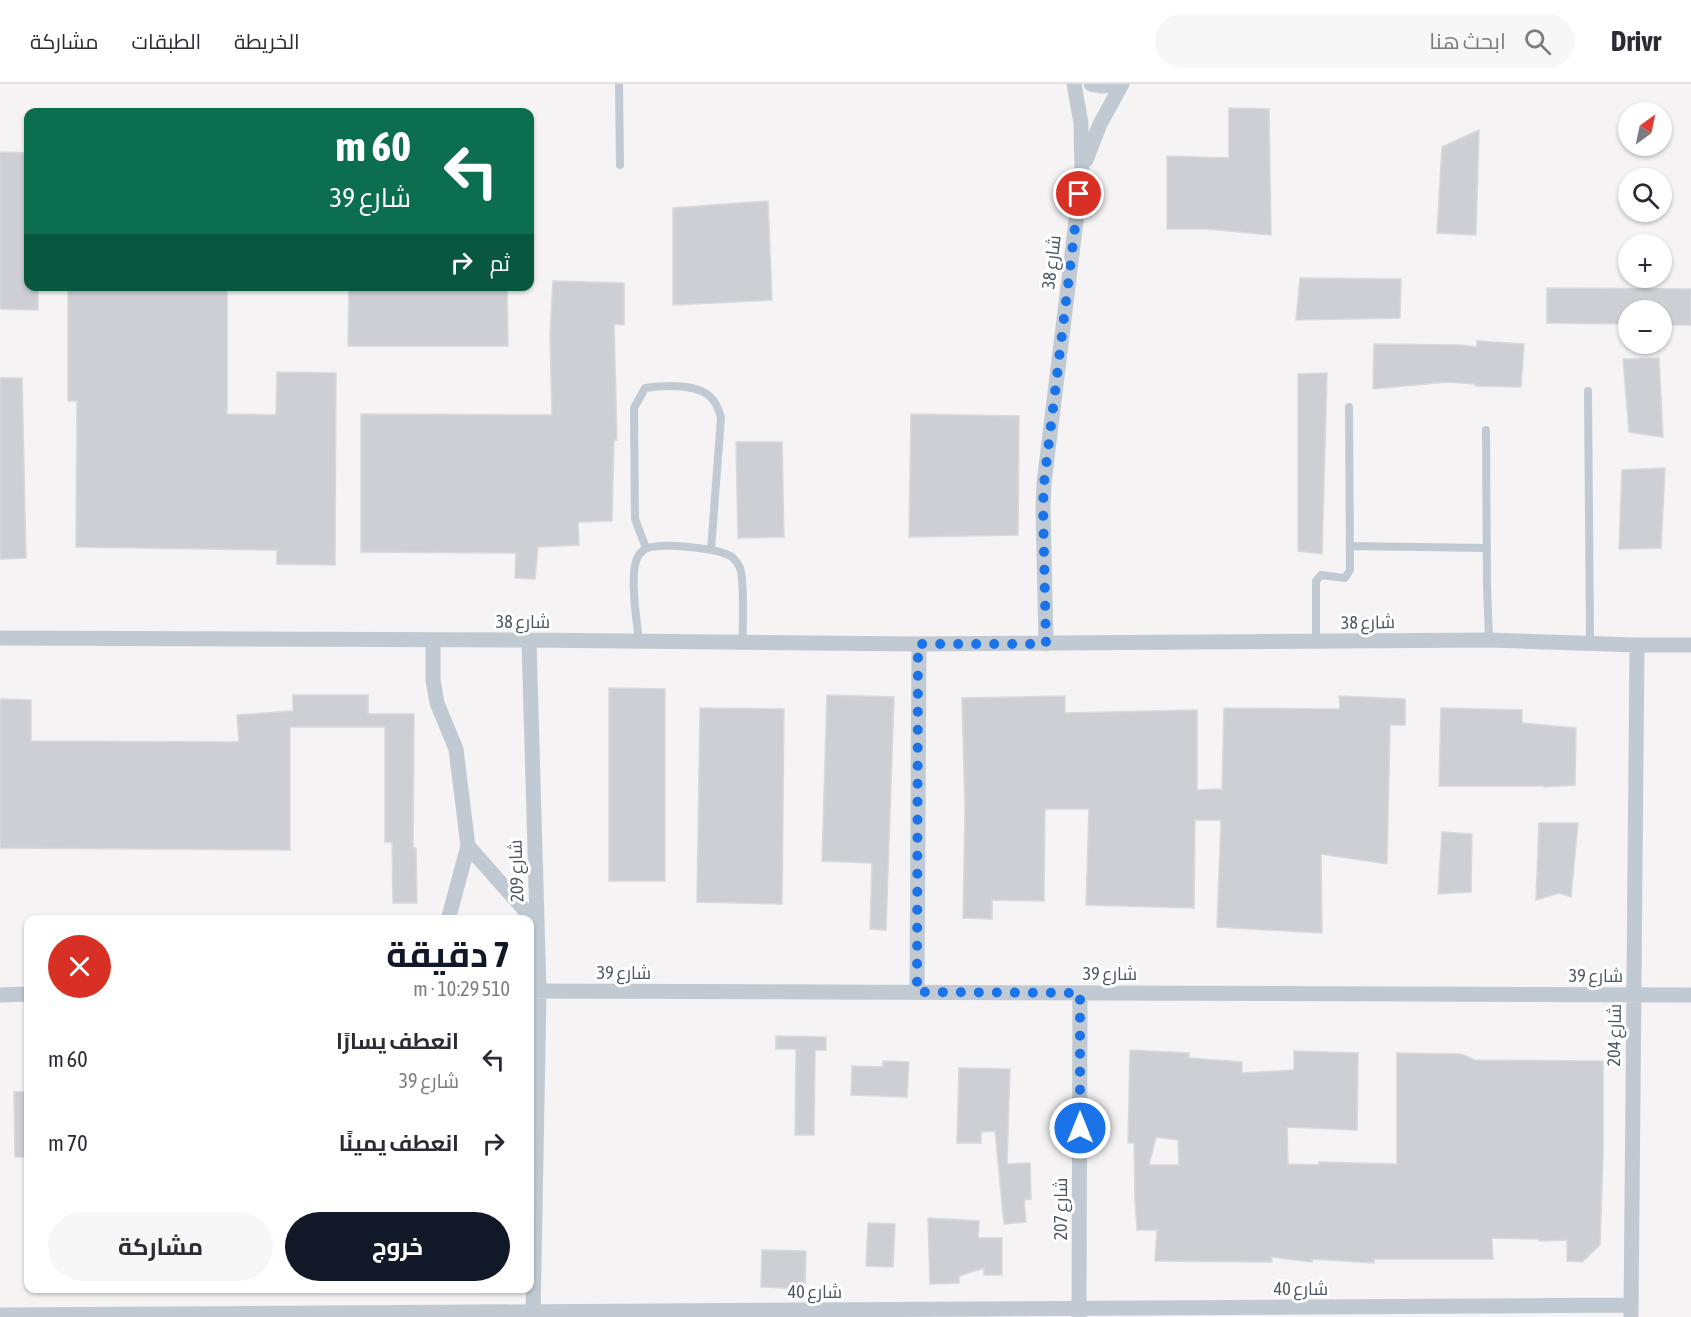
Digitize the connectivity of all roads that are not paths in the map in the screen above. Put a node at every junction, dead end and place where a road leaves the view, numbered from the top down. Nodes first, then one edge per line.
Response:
1 (619, 84) edge
2 (1074, 84) edge
3 (1091, 84) edge
4 (1115, 84) edge
5 (1122, 84) edge
6 (620, 165) dead end
7 (1082, 172) junction
8 (1588, 391) dead end
9 (1349, 407) dead end
10 (1486, 430) dead end
11 (1350, 546) junction
12 (646, 548) junction
13 (1487, 548) junction
14 (711, 550) junction
15 (0, 638) edge
16 (433, 640) junction
17 (529, 640) junction
18 (1489, 640) junction
19 (639, 641) junction
20 (743, 642) junction
21 (1316, 642) junction
22 (1590, 643) junction
23 (918, 644) junction
24 (1046, 644) junction
25 (1637, 645) junction
26 (1691, 645) edge
27 (468, 846) junction
28 (449, 915) edge
29 (528, 915) edge
30 (534, 923) edge
31 (537, 927) junction
32 (534, 991) edge
33 (917, 992) junction
34 (1080, 993) junction
35 (24, 994) edge
36 (1634, 994) junction
37 (0, 995) edge
38 (1691, 995) edge
39 (533, 1293) edge
40 (1631, 1311) edge
41 (1079, 1313) edge
42 (533, 1314) edge
43 (0, 1315) edge

1 - 6 lane
2 - 7 street, شارع 38
3 - 4 street
5 - 7 street, شارع 38
7 - 24 street, شارع 38
8 - 22 lane
9 - 11 lane
10 - 13 lane
11 - 13 lane
11 - 21 lane
12 - 14 lane
12 - 14 lane
12 - 19 lane
13 - 18 lane
14 - 20 lane
15 - 16 street, شارع 38
16 - 17 street, شارع 38
16 - 27 street
17 - 19 street, شارع 38
17 - 31 street, شارع 209
18 - 21 street, شارع 38
18 - 22 street, شارع 38
19 - 20 street, شارع 38
20 - 23 street, شارع 38
21 - 24 street, شارع 38
22 - 25 street, شارع 38
23 - 24 street, شارع 38
23 - 33 street
25 - 26 street, شارع 38
25 - 36 street, شارع 204
27 - 28 street
27 - 29 street
30 - 31 street
31 - 32 street, شارع 209
32 - 33 street, شارع 39
33 - 34 street, شارع 39
34 - 36 street, شارع 39
34 - 41 street, شارع 207
35 - 37 street
36 - 38 street, شارع 39
36 - 40 street, شارع 204
39 - 42 street, شارع 209
40 - 41 street, شارع 40
41 - 42 street, شارع 40
42 - 43 street, شارع 40

